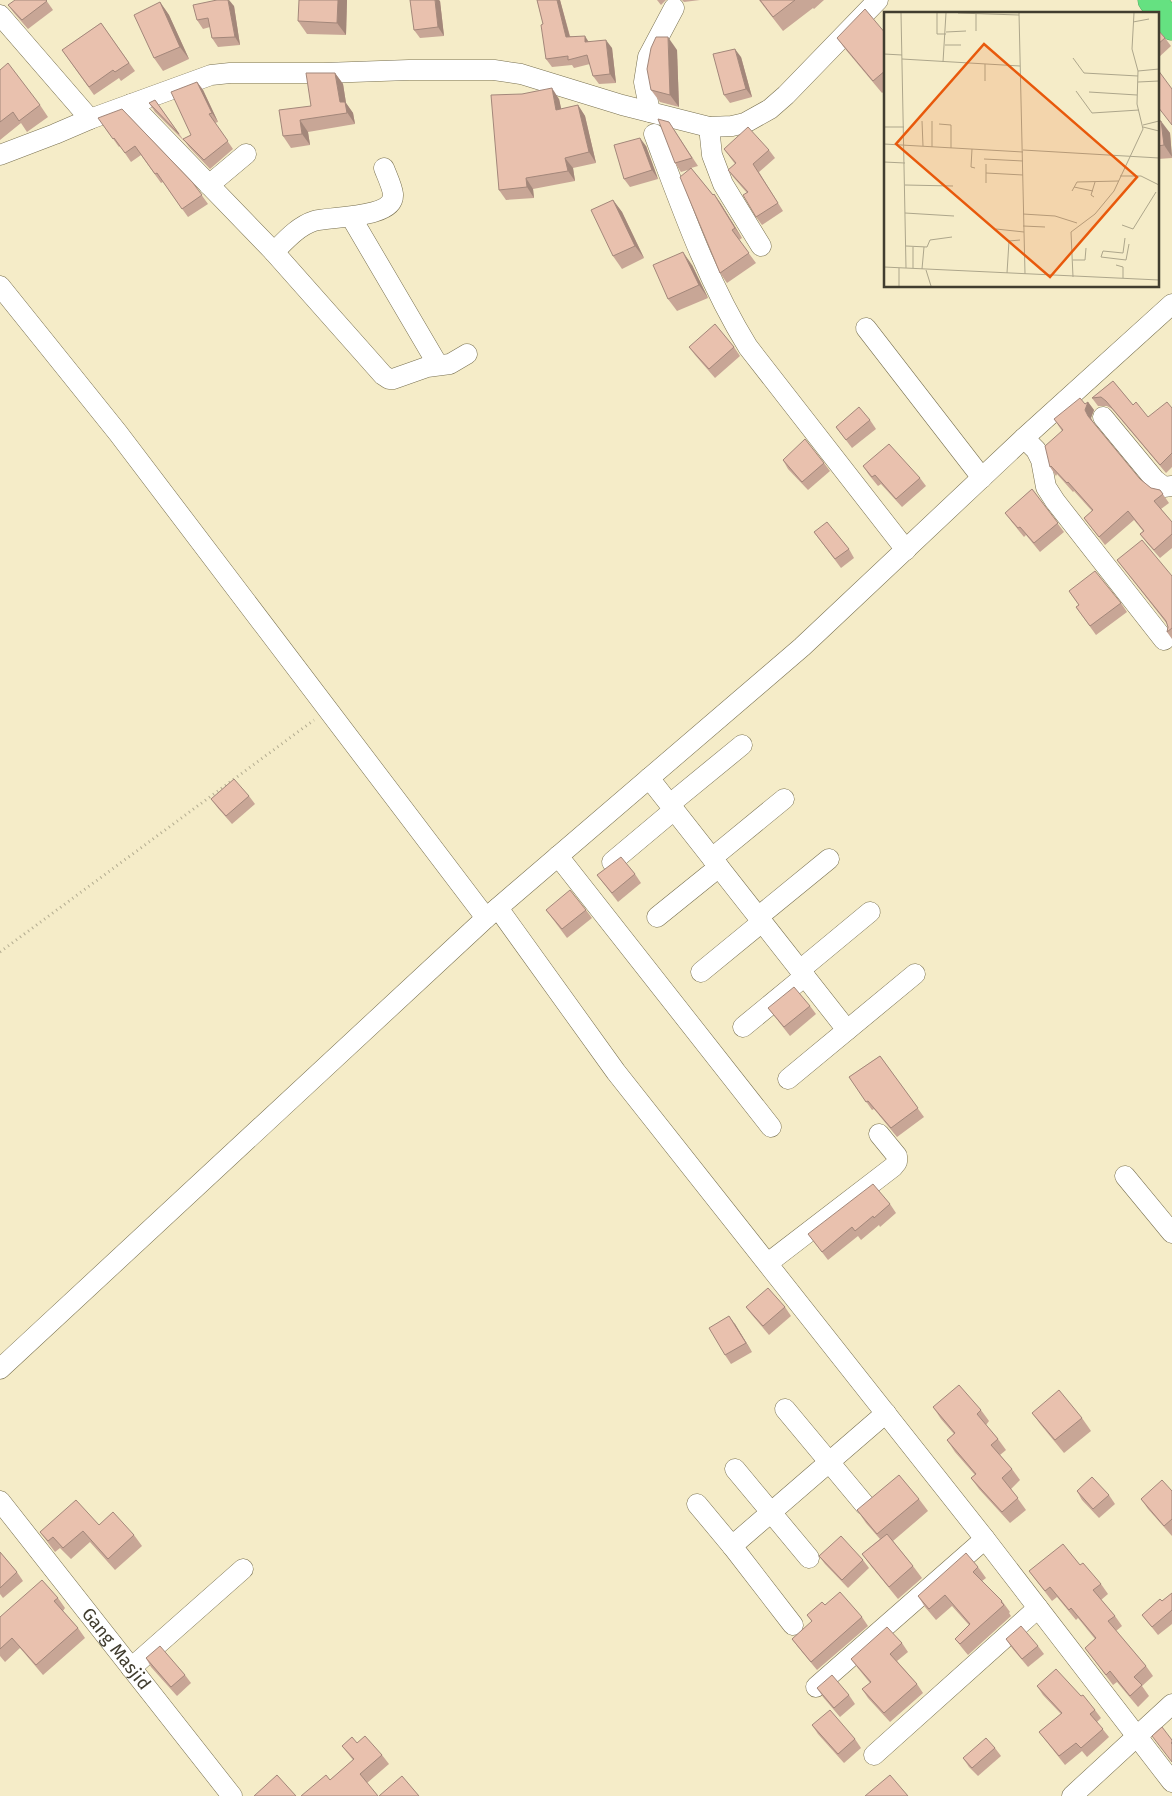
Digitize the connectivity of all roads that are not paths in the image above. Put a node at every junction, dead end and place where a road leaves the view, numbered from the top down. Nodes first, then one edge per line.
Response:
1 (878, 0) edge
2 (1152, 0) edge
3 (674, 8) dead end
4 (0, 15) edge
5 (1172, 26) edge
6 (132, 104) junction
7 (650, 112) junction
8 (90, 119) junction
9 (709, 127) junction
10 (654, 134) dead end
11 (246, 154) dead end
12 (0, 155) edge
13 (384, 168) dead end
14 (210, 185) junction
15 (351, 217) junction
16 (761, 246) dead end
17 (274, 252) junction
18 (0, 286) edge
19 (1172, 304) edge
20 (866, 328) dead end
21 (467, 354) dead end
22 (438, 365) junction
23 (1103, 417) dead end
24 (1024, 438) junction
25 (982, 478) junction
26 (1172, 486) edge
27 (906, 550) junction
28 (1164, 640) dead end
29 (742, 745) dead end
30 (649, 778) junction
31 (784, 799) dead end
32 (672, 807) junction
33 (558, 856) junction
34 (829, 859) dead end
35 (612, 862) edge
36 (715, 862) junction
37 (870, 912) dead end
38 (492, 914) junction
39 (657, 917) dead end
40 (760, 919) junction
41 (701, 972) dead end
42 (802, 973) junction
43 (915, 974) dead end
44 (743, 1027) dead end
45 (847, 1030) junction
46 (788, 1079) dead end
47 (771, 1127) dead end
48 (879, 1134) dead end
49 (1125, 1176) dead end
50 (1172, 1234) edge
51 (768, 1263) junction
52 (0, 1369) edge
53 (785, 1409) dead end
54 (886, 1413) junction
55 (829, 1462) junction
56 (735, 1469) dead end
57 (0, 1501) edge
58 (697, 1504) dead end
59 (865, 1505) edge
60 (770, 1513) junction
61 (984, 1539) junction
62 (732, 1546) junction
63 (809, 1558) dead end
64 (243, 1569) dead end
65 (1038, 1608) junction
66 (793, 1625) dead end
67 (131, 1668) junction
68 (816, 1687) edge
69 (1172, 1704) edge
70 (1137, 1736) junction
71 (874, 1755) dead end
72 (1172, 1782) edge
73 (232, 1796) edge
74 (1072, 1796) edge

1 - 9 street
2 - 5 highway
3 - 7 street
4 - 8 street
6 - 7 street
6 - 8 street
6 - 14 street
7 - 9 street
8 - 12 street
9 - 16 street
10 - 27 street
11 - 14 street
13 - 15 street
14 - 17 street
15 - 17 street
15 - 22 street
17 - 22 street
18 - 38 street
19 - 24 street
20 - 25 street
21 - 22 street
23 - 26 street
24 - 25 street
24 - 28 street
25 - 27 street
27 - 30 street
29 - 32 street
30 - 32 street
30 - 33 street
31 - 36 street
32 - 35 street
32 - 36 street
33 - 38 street
33 - 47 street
34 - 40 street
36 - 39 street
36 - 40 street
37 - 42 street
38 - 51 street
38 - 52 street
40 - 41 street
40 - 42 street
42 - 44 street
42 - 45 street
43 - 45 street
45 - 46 street
48 - 51 street
49 - 50 street
51 - 54 street
53 - 55 street
54 - 55 street
54 - 61 street
55 - 59 street
55 - 60 street
56 - 60 street
57 - 67 street, Gang Masjid
58 - 62 street
60 - 62 street
60 - 63 street
61 - 65 street
61 - 68 street
62 - 66 street
64 - 67 street
65 - 70 street
65 - 71 street
67 - 73 street, Gang Masjid
69 - 70 street
70 - 72 street
70 - 74 street

